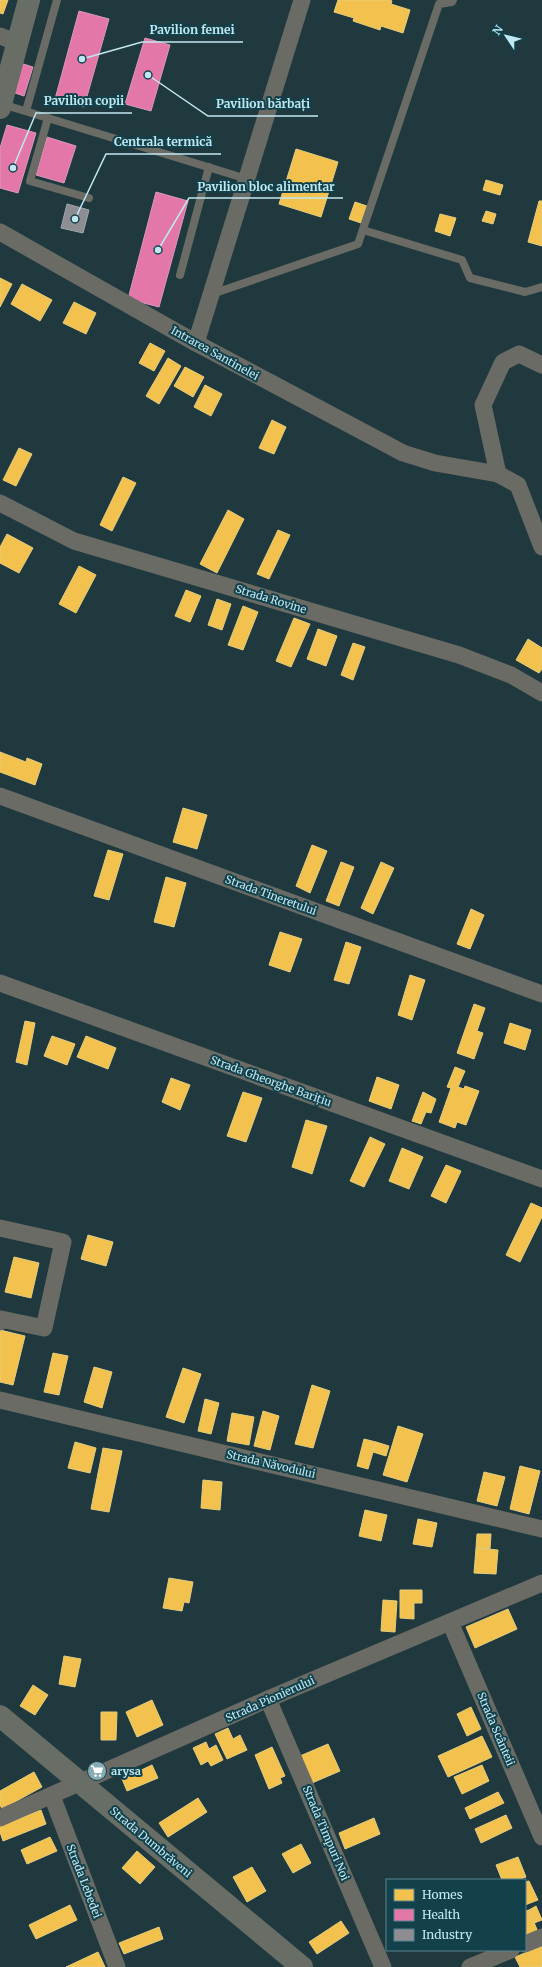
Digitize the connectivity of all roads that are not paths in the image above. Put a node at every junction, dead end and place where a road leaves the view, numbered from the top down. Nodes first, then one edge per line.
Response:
1 (29, 0) edge
2 (57, 0) edge
3 (302, 0) edge
4 (453, 0) edge
5 (9, 39) edge
6 (1, 106) edge
7 (26, 111) junction
8 (48, 118) junction
9 (210, 167) junction
10 (247, 178) junction
11 (88, 198) dead end
12 (363, 230) junction
13 (0, 232) edge
14 (180, 275) dead end
15 (542, 287) edge
16 (212, 294) junction
17 (196, 343) junction
18 (542, 364) edge
19 (498, 474) junction
20 (0, 503) edge
21 (542, 547) edge
22 (542, 693) edge
23 (0, 796) edge
24 (0, 983) edge
25 (542, 994) edge
26 (542, 1179) edge
27 (0, 1228) edge
28 (0, 1322) edge
29 (0, 1400) edge
30 (542, 1529) edge
31 (542, 1583) edge
32 (450, 1622) junction
33 (268, 1699) junction
34 (0, 1716) edge
35 (81, 1783) junction
36 (52, 1796) junction
37 (0, 1818) edge
38 (542, 1837) edge
39 (542, 1937) edge
40 (526, 1944) edge
41 (509, 1951) edge
42 (117, 1967) edge
43 (302, 1967) edge
44 (383, 1967) edge
45 (470, 1967) edge

1 - 5 street
2 - 7 lane
3 - 10 street
4 - 12 lane
5 - 6 street
6 - 7 lane
7 - 8 lane
8 - 9 lane
8 - 11 lane
9 - 10 lane
9 - 14 lane
10 - 16 street
12 - 15 lane
12 - 16 lane
13 - 17 street, Intrarea Santinelei
16 - 17 street
17 - 19 street, Intrarea Santinelei
18 - 19 street
19 - 21 street, Intrarea Santinelei
20 - 22 street, Strada Rovine
23 - 25 street, Strada Tineretului
24 - 26 street, Strada Gheorghe Barițiu
27 - 28 street
29 - 30 street, Strada Năvodului
31 - 32 street, Strada Pionierului
32 - 33 street, Strada Pionierului
32 - 38 street, Strada Scânteii
33 - 35 street, Strada Pionierului
33 - 44 street, Strada Timpuri Noi
34 - 35 street, Strada Dumbrăveni
35 - 36 street, Strada Pionierului
35 - 43 street, Strada Dumbrăveni
36 - 37 street, Strada Pionierului
36 - 42 street, Strada Lebedei
39 - 40 street
41 - 45 street

